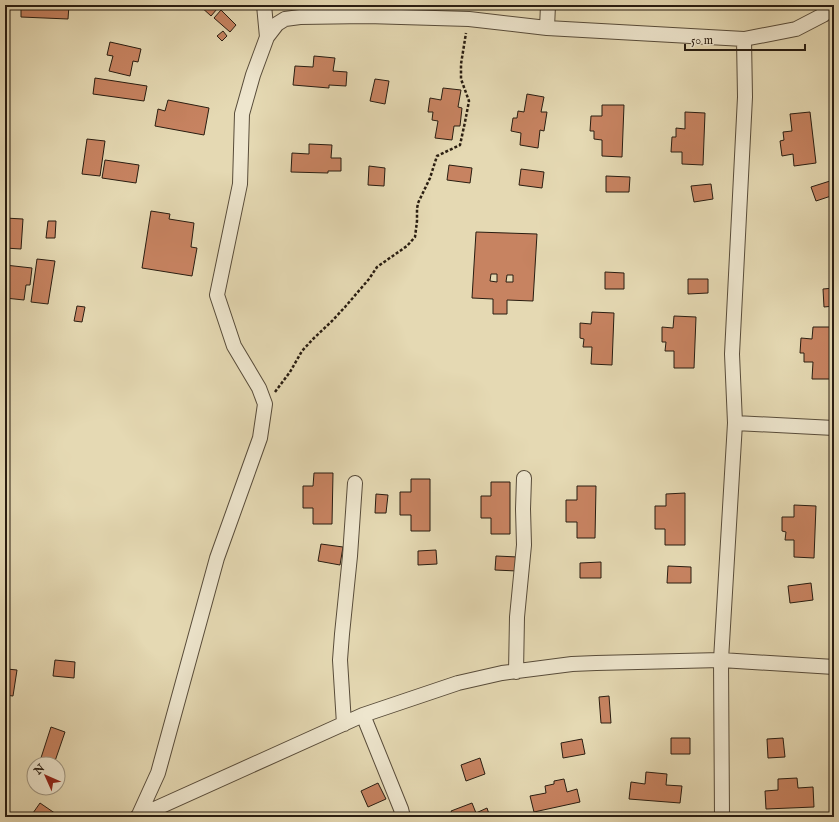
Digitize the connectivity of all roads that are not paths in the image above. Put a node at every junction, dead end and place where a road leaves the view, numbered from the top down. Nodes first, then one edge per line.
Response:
1 (264, 5) edge
2 (548, 5) edge
3 (834, 5) edge
4 (547, 28) junction
5 (267, 37) junction
6 (744, 39) junction
7 (735, 423) junction
8 (834, 428) edge
9 (524, 478) dead end
10 (356, 483) dead end
11 (720, 660) junction
12 (834, 667) edge
13 (516, 672) junction
14 (363, 716) junction
15 (344, 724) junction
16 (138, 817) edge
17 (404, 817) edge
18 (722, 817) edge

1 - 5 street
2 - 4 street
3 - 6 street
4 - 5 street
4 - 6 street
5 - 16 street
6 - 7 street
7 - 8 street
7 - 11 street
9 - 13 street
10 - 15 street
11 - 12 street
11 - 13 street
11 - 18 street
13 - 14 street
14 - 15 street
14 - 17 street
15 - 16 street

